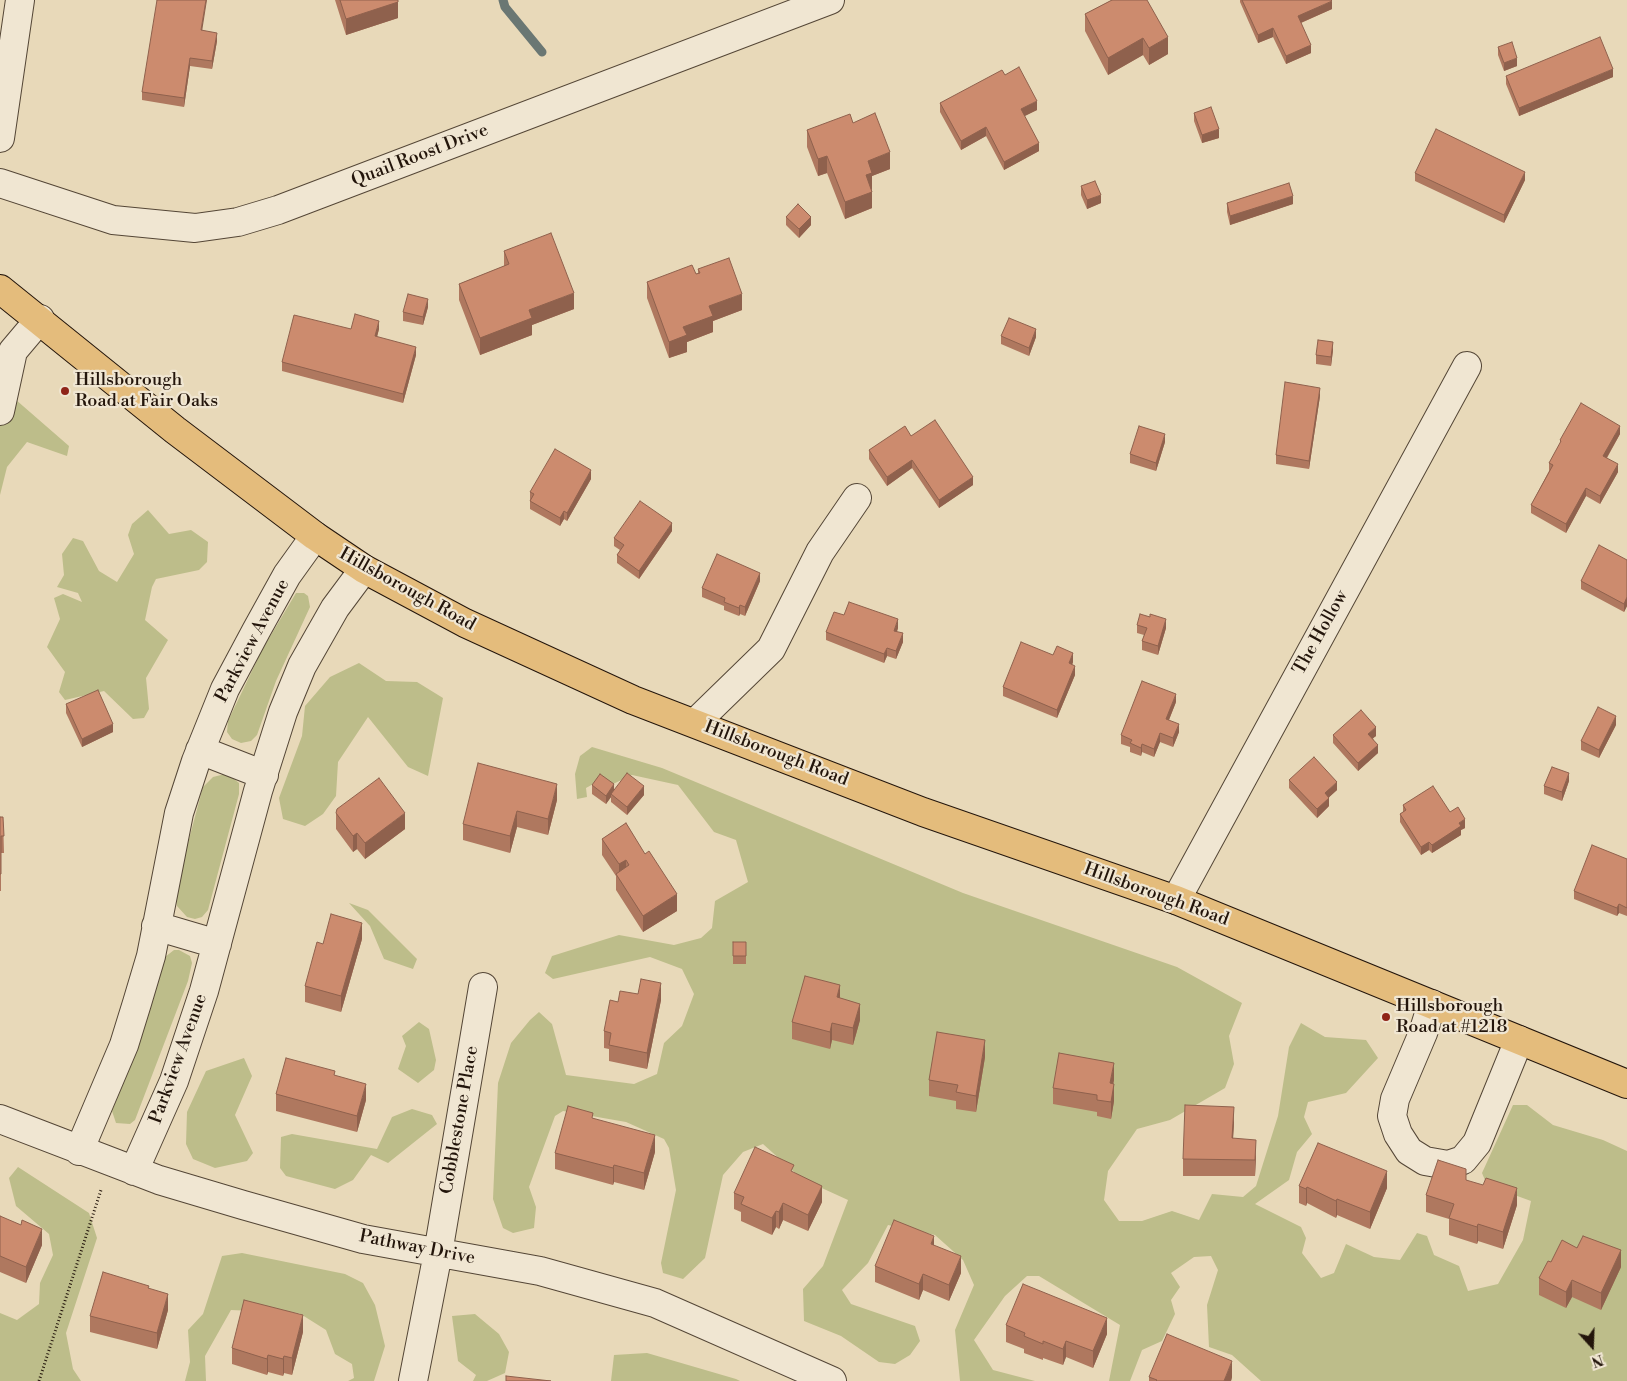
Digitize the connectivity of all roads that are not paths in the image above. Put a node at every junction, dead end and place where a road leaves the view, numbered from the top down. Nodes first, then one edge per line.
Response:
1 (20, 0) edge
2 (830, 0) edge
3 (0, 138) edge
4 (0, 183) edge
5 (0, 289) edge
6 (40, 319) junction
7 (1467, 366) dead end
8 (0, 411) edge
9 (857, 498) dead end
10 (315, 536) junction
11 (364, 569) junction
12 (695, 723) junction
13 (200, 750) junction
14 (264, 774) junction
15 (1176, 900) junction
16 (156, 926) junction
17 (217, 944) junction
18 (483, 987) dead end
19 (1432, 1004) junction
20 (1519, 1040) junction
21 (1627, 1084) edge
22 (0, 1119) edge
23 (79, 1151) junction
24 (134, 1171) junction
25 (438, 1253) junction
26 (413, 1381) edge
27 (832, 1381) edge

1 - 3 street
2 - 4 street, Quail Roost Drive
5 - 6 main road, Hillsborough Road
6 - 8 street
6 - 10 main road, Hillsborough Road
7 - 15 street, The Hollow
9 - 12 street
10 - 11 main road, Hillsborough Road
10 - 13 street, Parkview Avenue
11 - 12 main road, Hillsborough Road
11 - 14 street, Parkview Avenue
12 - 15 main road, Hillsborough Road
13 - 14 street
13 - 16 street, Parkview Avenue
14 - 17 street, Parkview Avenue
15 - 19 main road, Hillsborough Road
16 - 17 street
16 - 23 street, Parkview Avenue
17 - 24 street, Parkview Avenue
18 - 25 street, Cobblestone Place
19 - 20 main road, Hillsborough Road
19 - 20 street
20 - 21 main road, Hillsborough Road
22 - 23 street, Pathway Drive
23 - 24 street, Pathway Drive
24 - 25 street, Pathway Drive
25 - 26 street, Cobblestone Place
25 - 27 street, Pathway Drive

